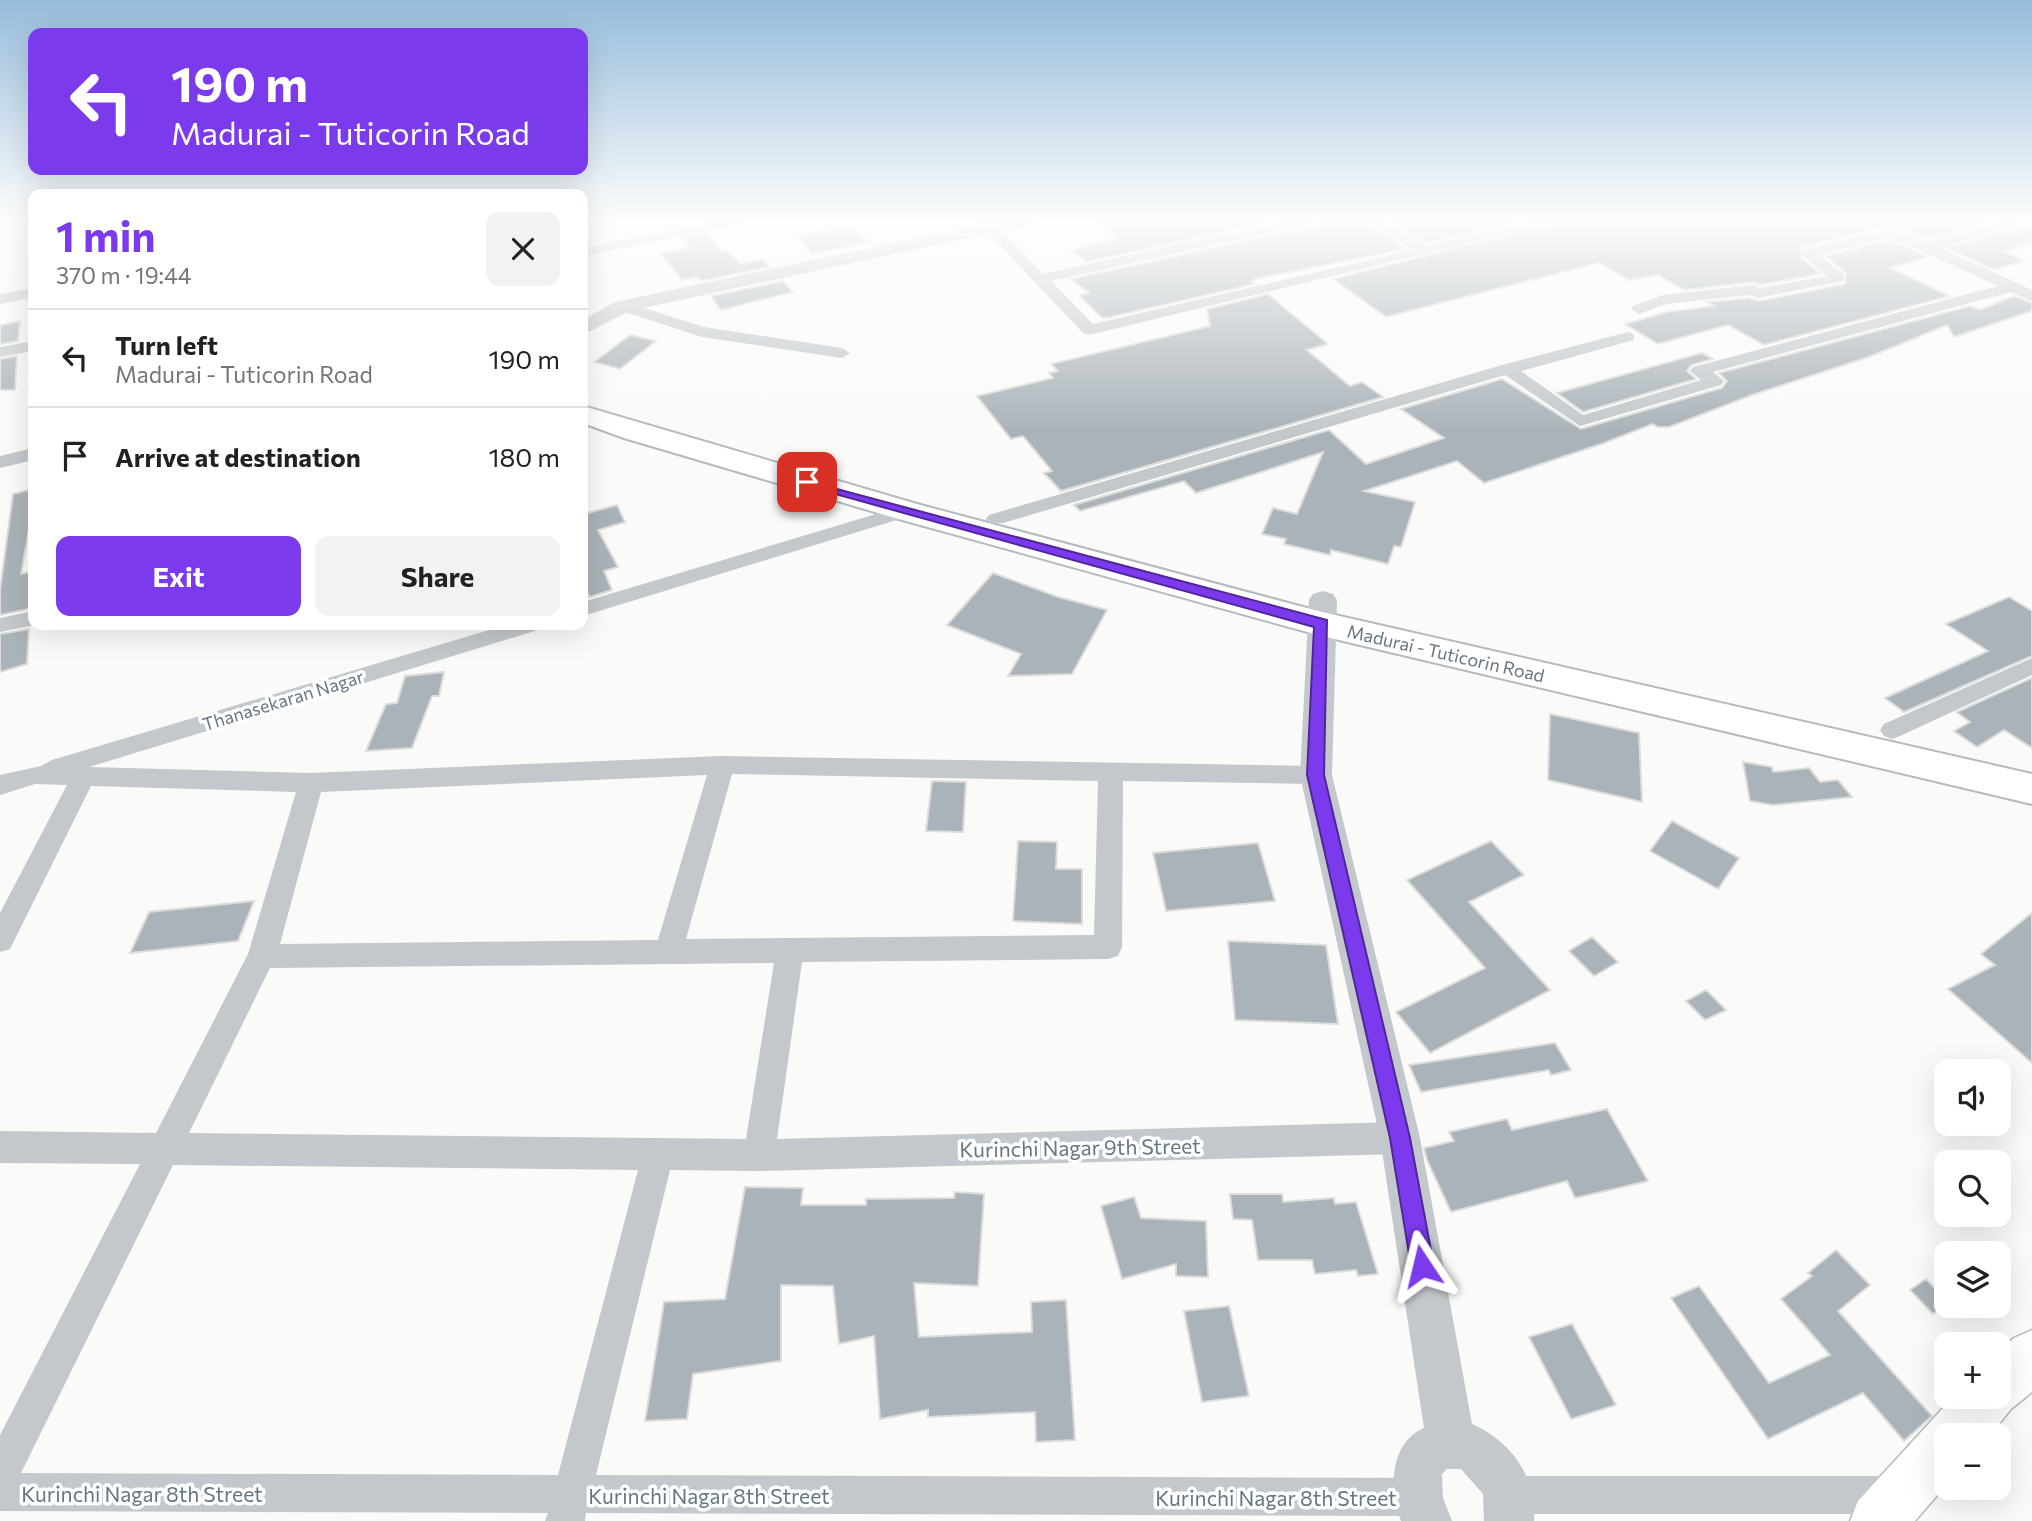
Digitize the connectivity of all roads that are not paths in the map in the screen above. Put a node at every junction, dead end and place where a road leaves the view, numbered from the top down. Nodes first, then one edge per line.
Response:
1 (692, 290) edge
2 (1051, 290) edge
3 (1256, 290) edge
4 (1774, 290) edge
5 (2002, 290) edge
6 (28, 294) edge
7 (0, 299) edge
8 (622, 306) junction
9 (1639, 309) dead end
10 (588, 326) edge
11 (1628, 337) dead end
12 (28, 347) edge
13 (0, 352) edge
14 (842, 353) dead end
15 (1508, 369) junction
16 (588, 396) edge
17 (588, 416) edge
18 (28, 455) edge
19 (0, 462) edge
20 (906, 511) junction
21 (996, 519) junction
22 (588, 607) edge
23 (1322, 612) junction
24 (28, 619) edge
25 (0, 625) edge
26 (514, 630) edge
27 (2032, 666) edge
28 (1892, 730) junction
29 (2032, 762) edge
30 (722, 765) junction
31 (1111, 772) junction
32 (35, 775) junction
33 (1315, 775) junction
34 (83, 778) junction
35 (311, 783) junction
36 (0, 785) edge
37 (2032, 789) edge
38 (10, 908) edge
39 (0, 940) edge
40 (790, 951) junction
41 (668, 953) junction
42 (262, 956) junction
43 (1400, 1138) junction
44 (0, 1147) edge
45 (165, 1148) junction
46 (658, 1153) junction
47 (759, 1155) junction
48 (2032, 1356) edge
49 (2011, 1376) edge
50 (1978, 1409) edge
51 (1965, 1423) edge
52 (1451, 1443) junction
53 (1934, 1457) edge
54 (0, 1475) edge
55 (0, 1492) edge
56 (569, 1508) edge
57 (1509, 1508) edge
58 (1889, 1508) edge
59 (1422, 1509) edge

1 - 8 street
2 - 3 street
4 - 9 street
5 - 15 street
6 - 7 street
8 - 10 street
8 - 14 street
11 - 15 street
12 - 13 street
15 - 21 street
16 - 21 main road, Madurai - Tuticorin Road
17 - 20 main road, Madurai - Tuticorin Road
18 - 19 street
20 - 22 street
20 - 23 main road, Madurai - Tuticorin Road
21 - 23 main road, Madurai - Tuticorin Road
23 - 28 main road, Madurai - Tuticorin Road
23 - 33 street
23 - 37 main road, Madurai - Tuticorin Road
24 - 25 street
26 - 32 street, Thanasekaran Nagar
27 - 28 street
28 - 29 main road, Madurai - Tuticorin Road
30 - 31 street
30 - 35 street
30 - 41 street
31 - 33 street
31 - 40 street
32 - 34 street
32 - 36 street, Thanasekaran Nagar
33 - 43 street
34 - 35 street
34 - 38 street
35 - 42 street
38 - 39 street
40 - 41 street
40 - 47 street
41 - 42 street
42 - 45 street
43 - 47 street, Kurinchi Nagar 9th Street
43 - 52 street
44 - 45 street, Kurinchi Nagar 9th Street
45 - 46 street, Kurinchi Nagar 9th Street
45 - 54 street
46 - 47 street, Kurinchi Nagar 9th Street
46 - 56 street
48 - 49 main road
50 - 51 main road
52 - 57 street
52 - 59 street
53 - 58 main road
55 - 56 street, Kurinchi Nagar 8th Street
56 - 59 street, Kurinchi Nagar 8th Street
57 - 58 street

